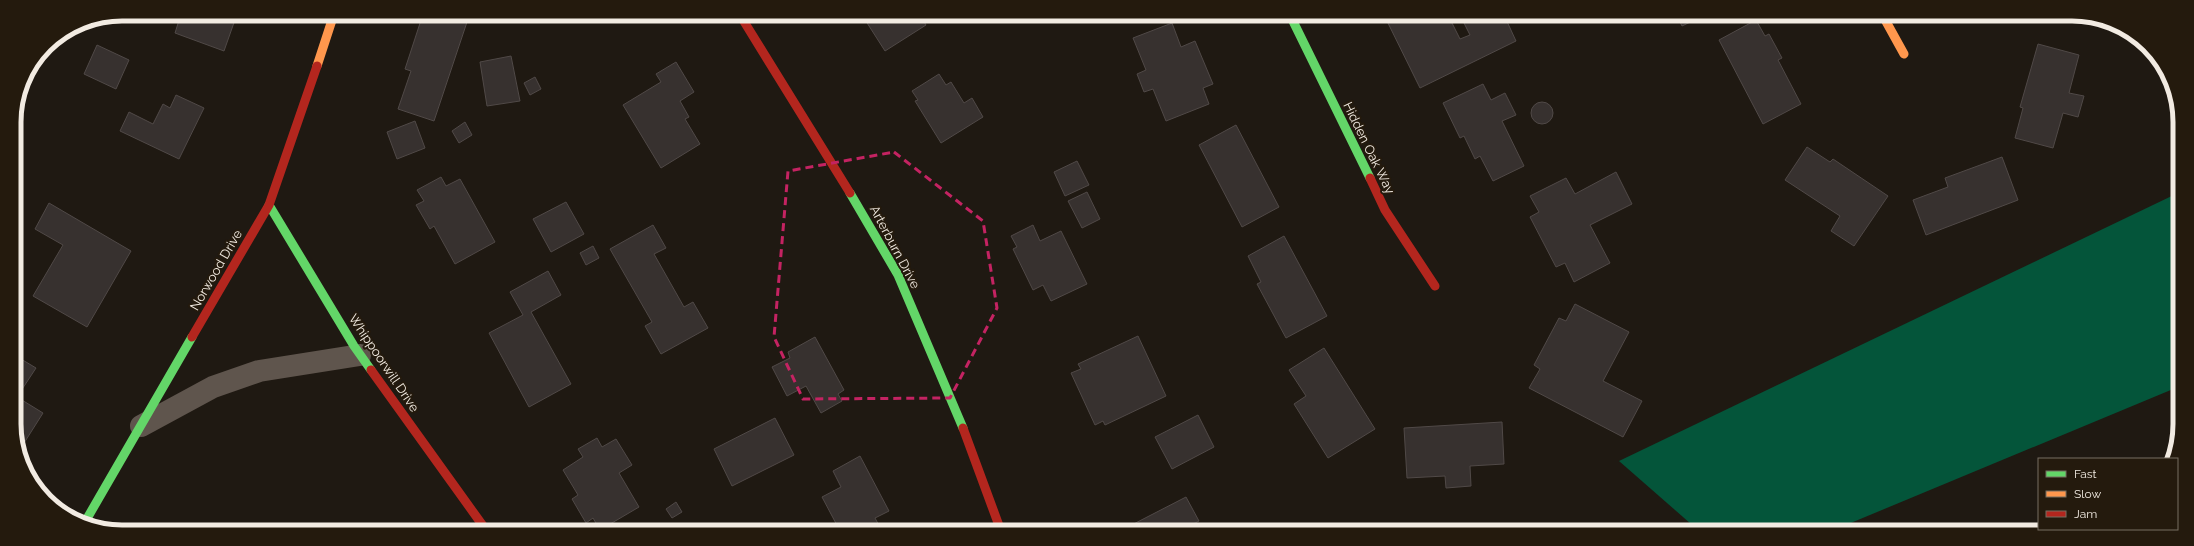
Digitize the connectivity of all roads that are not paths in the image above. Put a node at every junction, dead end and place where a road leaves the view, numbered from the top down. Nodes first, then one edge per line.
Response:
1 (332, 21) edge
2 (744, 21) edge
3 (1293, 21) edge
4 (1886, 21) edge
5 (1904, 54) dead end
6 (269, 205) junction
7 (1435, 286) dead end
8 (360, 355) junction
9 (140, 426) junction
10 (87, 519) edge
11 (482, 525) edge
12 (999, 525) edge

1 - 6 street, Norwood Drive
2 - 12 street, Arterburn Drive
3 - 7 street, Hidden Oak Way
4 - 5 street
6 - 8 street, Whippoorwill Drive
6 - 9 street, Norwood Drive
8 - 9 street
8 - 11 street, Whippoorwill Drive
9 - 10 street, Norwood Drive

